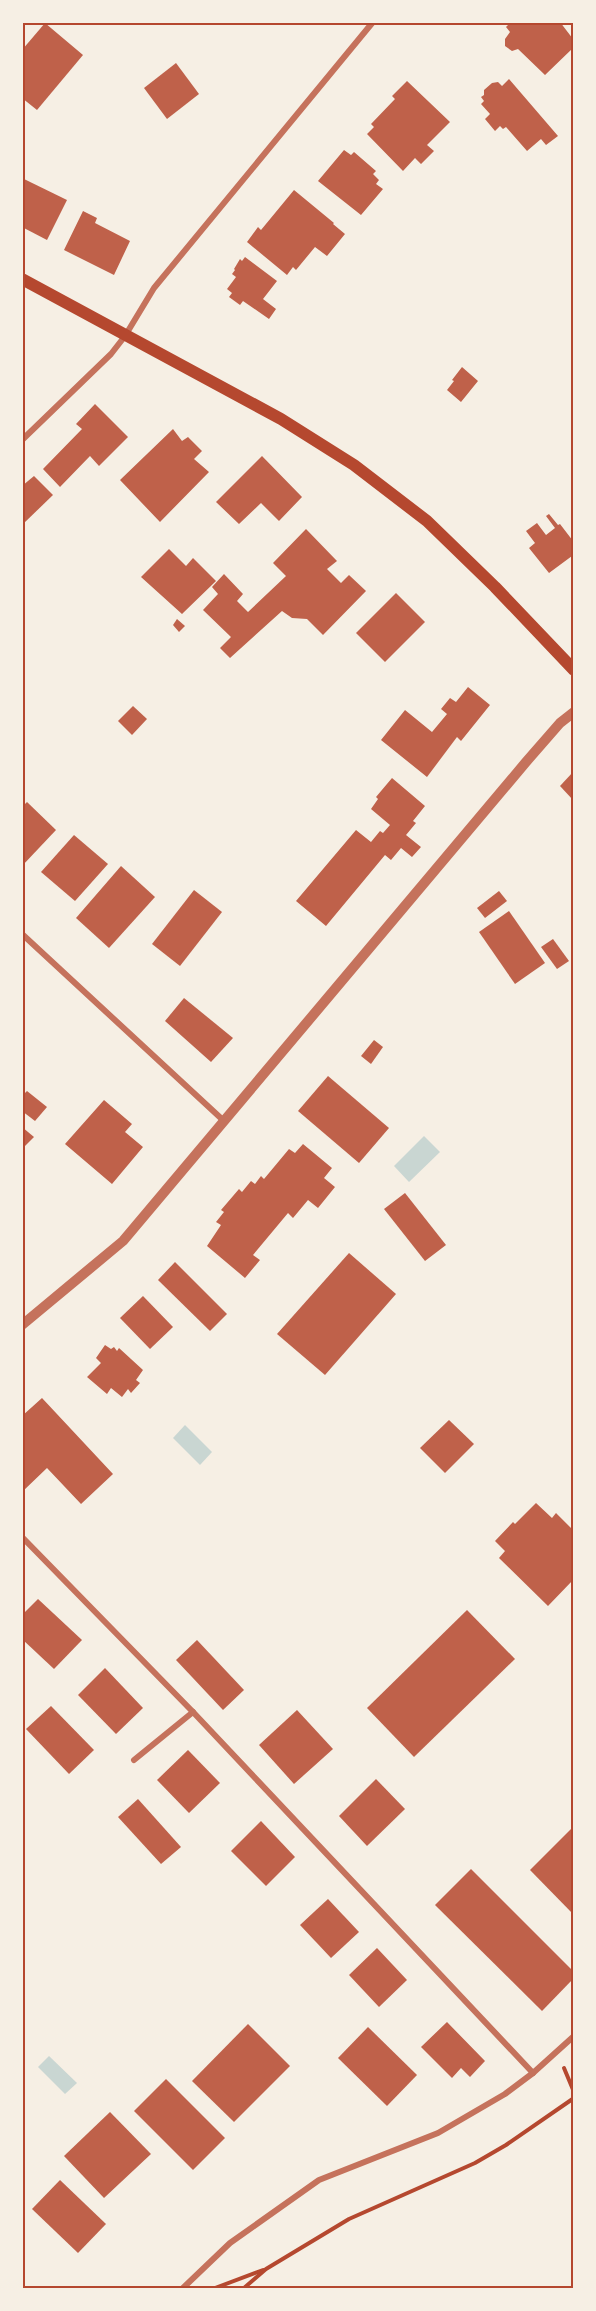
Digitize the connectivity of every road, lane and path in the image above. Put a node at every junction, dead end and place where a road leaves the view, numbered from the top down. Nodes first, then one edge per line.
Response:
1 (373, 22) edge
2 (22, 279) edge
3 (125, 336) junction
4 (22, 440) edge
5 (573, 670) edge
6 (573, 712) edge
7 (22, 934) edge
8 (225, 1122) junction
9 (22, 1325) edge
10 (22, 1538) edge
11 (193, 1712) junction
12 (134, 1760) dead end
13 (573, 2036) edge
14 (558, 2050) junction
15 (533, 2073) junction
16 (573, 2092) edge
17 (573, 2098) edge
18 (266, 2269) junction
19 (183, 2289) edge
20 (215, 2289) edge
21 (244, 2289) edge

1 - 3 street
2 - 3 main road
3 - 4 street
3 - 5 main road
6 - 8 street
7 - 8 street
8 - 9 street
10 - 11 street
11 - 12 street
11 - 15 street
13 - 14 street
14 - 15 street
14 - 16 path
15 - 19 street
17 - 18 path
18 - 20 path
18 - 21 path

